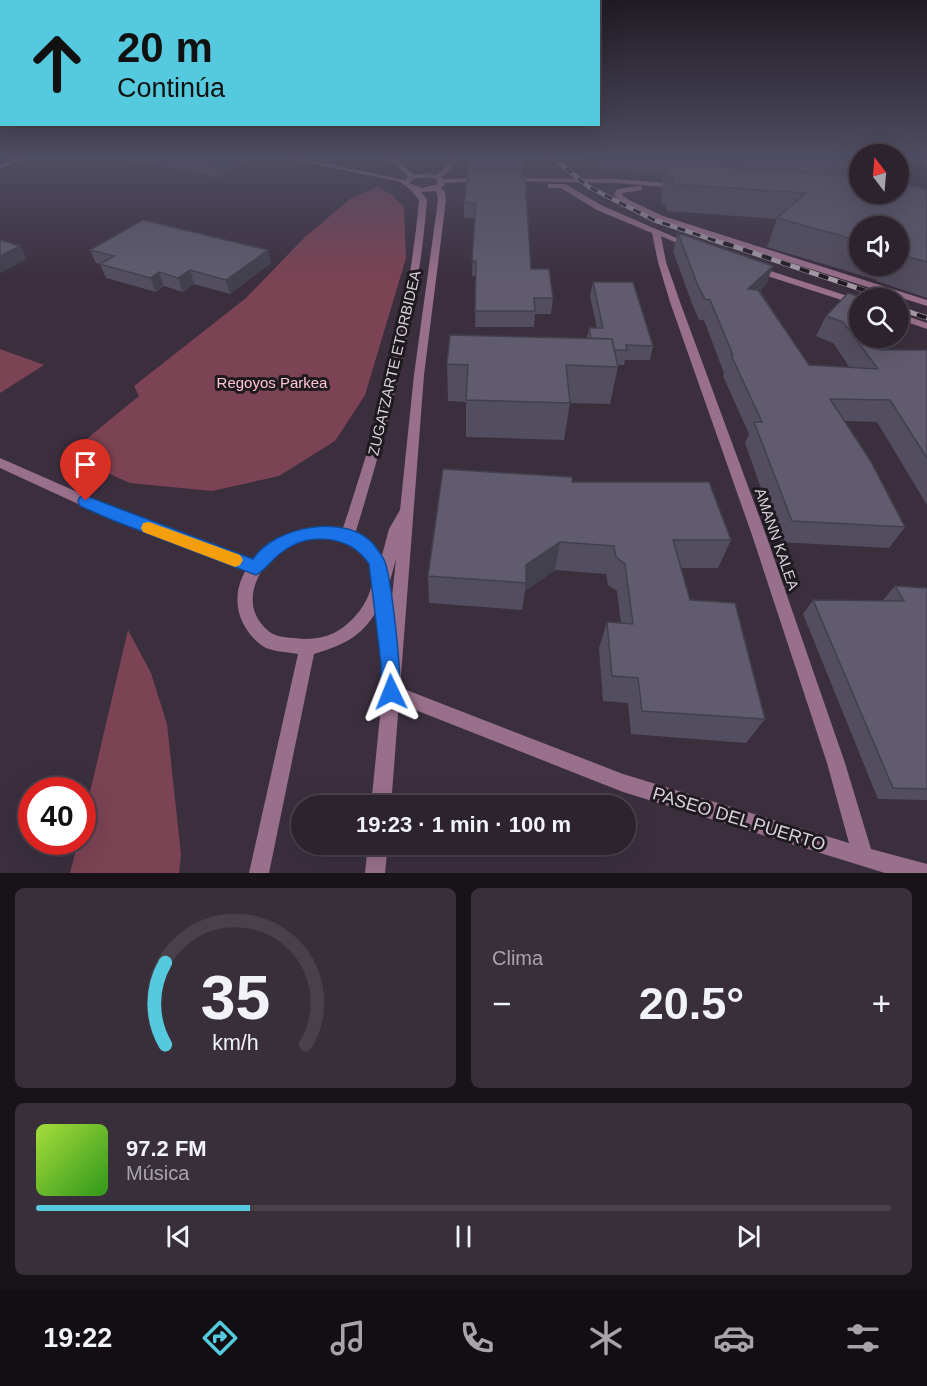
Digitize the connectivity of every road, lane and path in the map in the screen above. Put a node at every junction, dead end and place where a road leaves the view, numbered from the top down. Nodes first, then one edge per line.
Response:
1 (421, 199) edge
2 (442, 199) edge
3 (584, 199) edge
4 (622, 199) edge
5 (656, 233) junction
6 (705, 251) edge
7 (744, 265) edge
8 (849, 299) edge
9 (927, 303) edge
10 (909, 320) edge
11 (927, 326) edge
12 (0, 463) edge
13 (408, 504) junction
14 (347, 537) junction
15 (256, 568) junction
16 (381, 588) junction
17 (307, 648) junction
18 (391, 692) junction
19 (382, 795) edge
20 (377, 855) edge
21 (863, 857) junction
22 (259, 873) edge
23 (375, 873) edge
24 (923, 873) edge

1 - 14 street, ZUGATZARTE ETORBIDEA
2 - 13 street, ZUGATZARTE ETORBIDEA
3 - 5 street
4 - 9 street
5 - 6 street
5 - 21 street, AMANN KALEA
7 - 8 street
10 - 11 street
12 - 15 street
13 - 16 street, ZUGATZARTE ETORBIDEA
13 - 18 street, ZUGATZARTE ETORBIDEA
14 - 15 street
14 - 16 street
15 - 17 street
16 - 17 street
16 - 18 street, ZUGATZARTE ETORBIDEA
17 - 22 street
18 - 19 street, ZUGATZARTE ETORBIDEA
18 - 21 street, PASEO DEL PUERTO
20 - 23 street
21 - 24 street, PASEO DEL PUERTO

